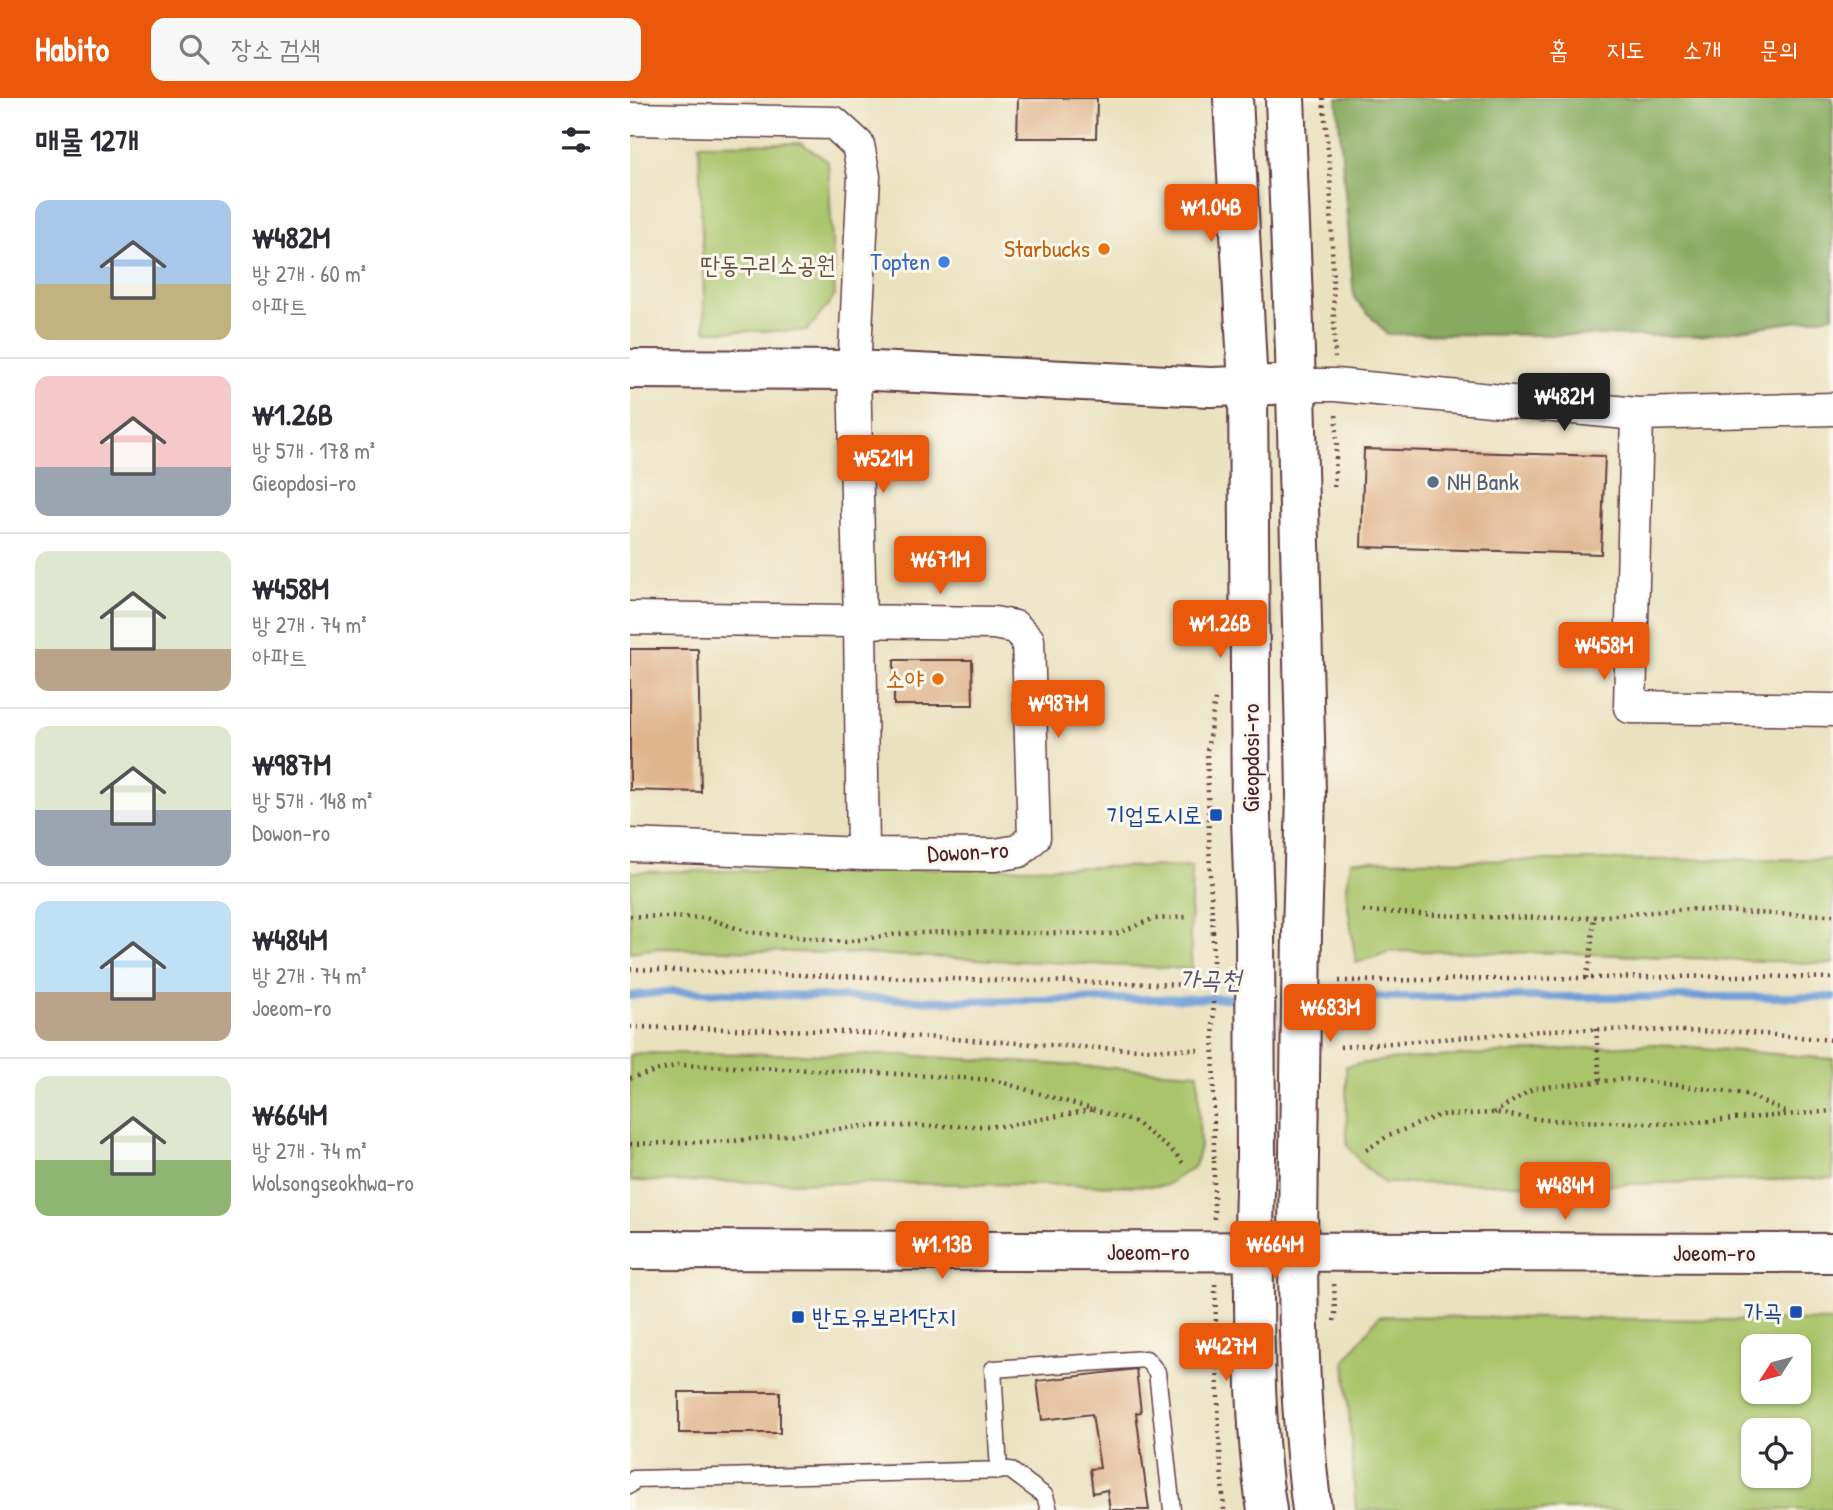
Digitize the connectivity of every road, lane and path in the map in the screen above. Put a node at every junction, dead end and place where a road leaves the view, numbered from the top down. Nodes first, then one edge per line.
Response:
1 (1233, 98) edge
2 (1285, 98) edge
3 (1323, 98) edge
4 (630, 119) edge
5 (1335, 333) dead end
6 (630, 369) edge
7 (854, 370) junction
8 (1296, 385) junction
9 (1248, 386) junction
10 (1833, 410) edge
11 (1637, 414) junction
12 (630, 618) edge
13 (860, 622) junction
14 (1215, 691) dead end
15 (1833, 710) edge
16 (630, 845) edge
17 (863, 854) junction
18 (1363, 911) dead end
19 (1833, 915) edge
20 (630, 916) edge
21 (1187, 917) dead end
22 (1594, 917) junction
23 (630, 969) edge
24 (1586, 978) junction
25 (1833, 978) edge
26 (1339, 981) dead end
27 (1196, 985) dead end
28 (630, 1027) edge
29 (1597, 1029) junction
30 (1833, 1040) edge
31 (1340, 1047) dead end
32 (1198, 1050) dead end
33 (630, 1078) edge
34 (1600, 1082) junction
35 (1096, 1109) junction
36 (1833, 1111) edge
37 (1494, 1113) junction
38 (1790, 1115) junction
39 (630, 1144) edge
40 (1366, 1150) dead end
41 (1184, 1165) dead end
42 (1214, 1189) dead end
43 (630, 1250) edge
44 (1252, 1251) junction
45 (1297, 1251) junction
46 (1833, 1253) edge
47 (1217, 1313) dead end
48 (999, 1471) junction
49 (631, 1479) edge
50 (1049, 1510) edge
51 (1172, 1510) edge
52 (1224, 1510) edge
53 (1266, 1510) edge
54 (1312, 1510) edge

1 - 9 street, Gieopdosi-ro
2 - 8 street
3 - 5 path
4 - 7 street
6 - 7 street
7 - 9 street
7 - 13 street
8 - 9 street
8 - 11 street
8 - 45 street, bridge
9 - 44 street, Gieopdosi-ro, bridge
10 - 11 street
11 - 15 street
12 - 13 street, Dowon-ro
13 - 17 street
13 - 17 street, Dowon-ro
14 - 42 path, bridge
16 - 17 street, Dowon-ro
18 - 22 path
19 - 22 path
20 - 21 path
22 - 24 path
23 - 27 path
24 - 25 path
24 - 26 path
28 - 32 path
29 - 30 path
29 - 31 path
29 - 34 path
33 - 35 path
34 - 37 path
34 - 38 path
35 - 39 path
35 - 41 path
36 - 38 path
37 - 38 path
37 - 40 path
43 - 44 street, Joeom-ro
44 - 45 street, Joeom-ro
44 - 53 street, Gieopdosi-ro
45 - 46 street, Joeom-ro
45 - 54 street
47 - 52 path
48 - 49 lane
48 - 50 lane
48 - 51 lane

